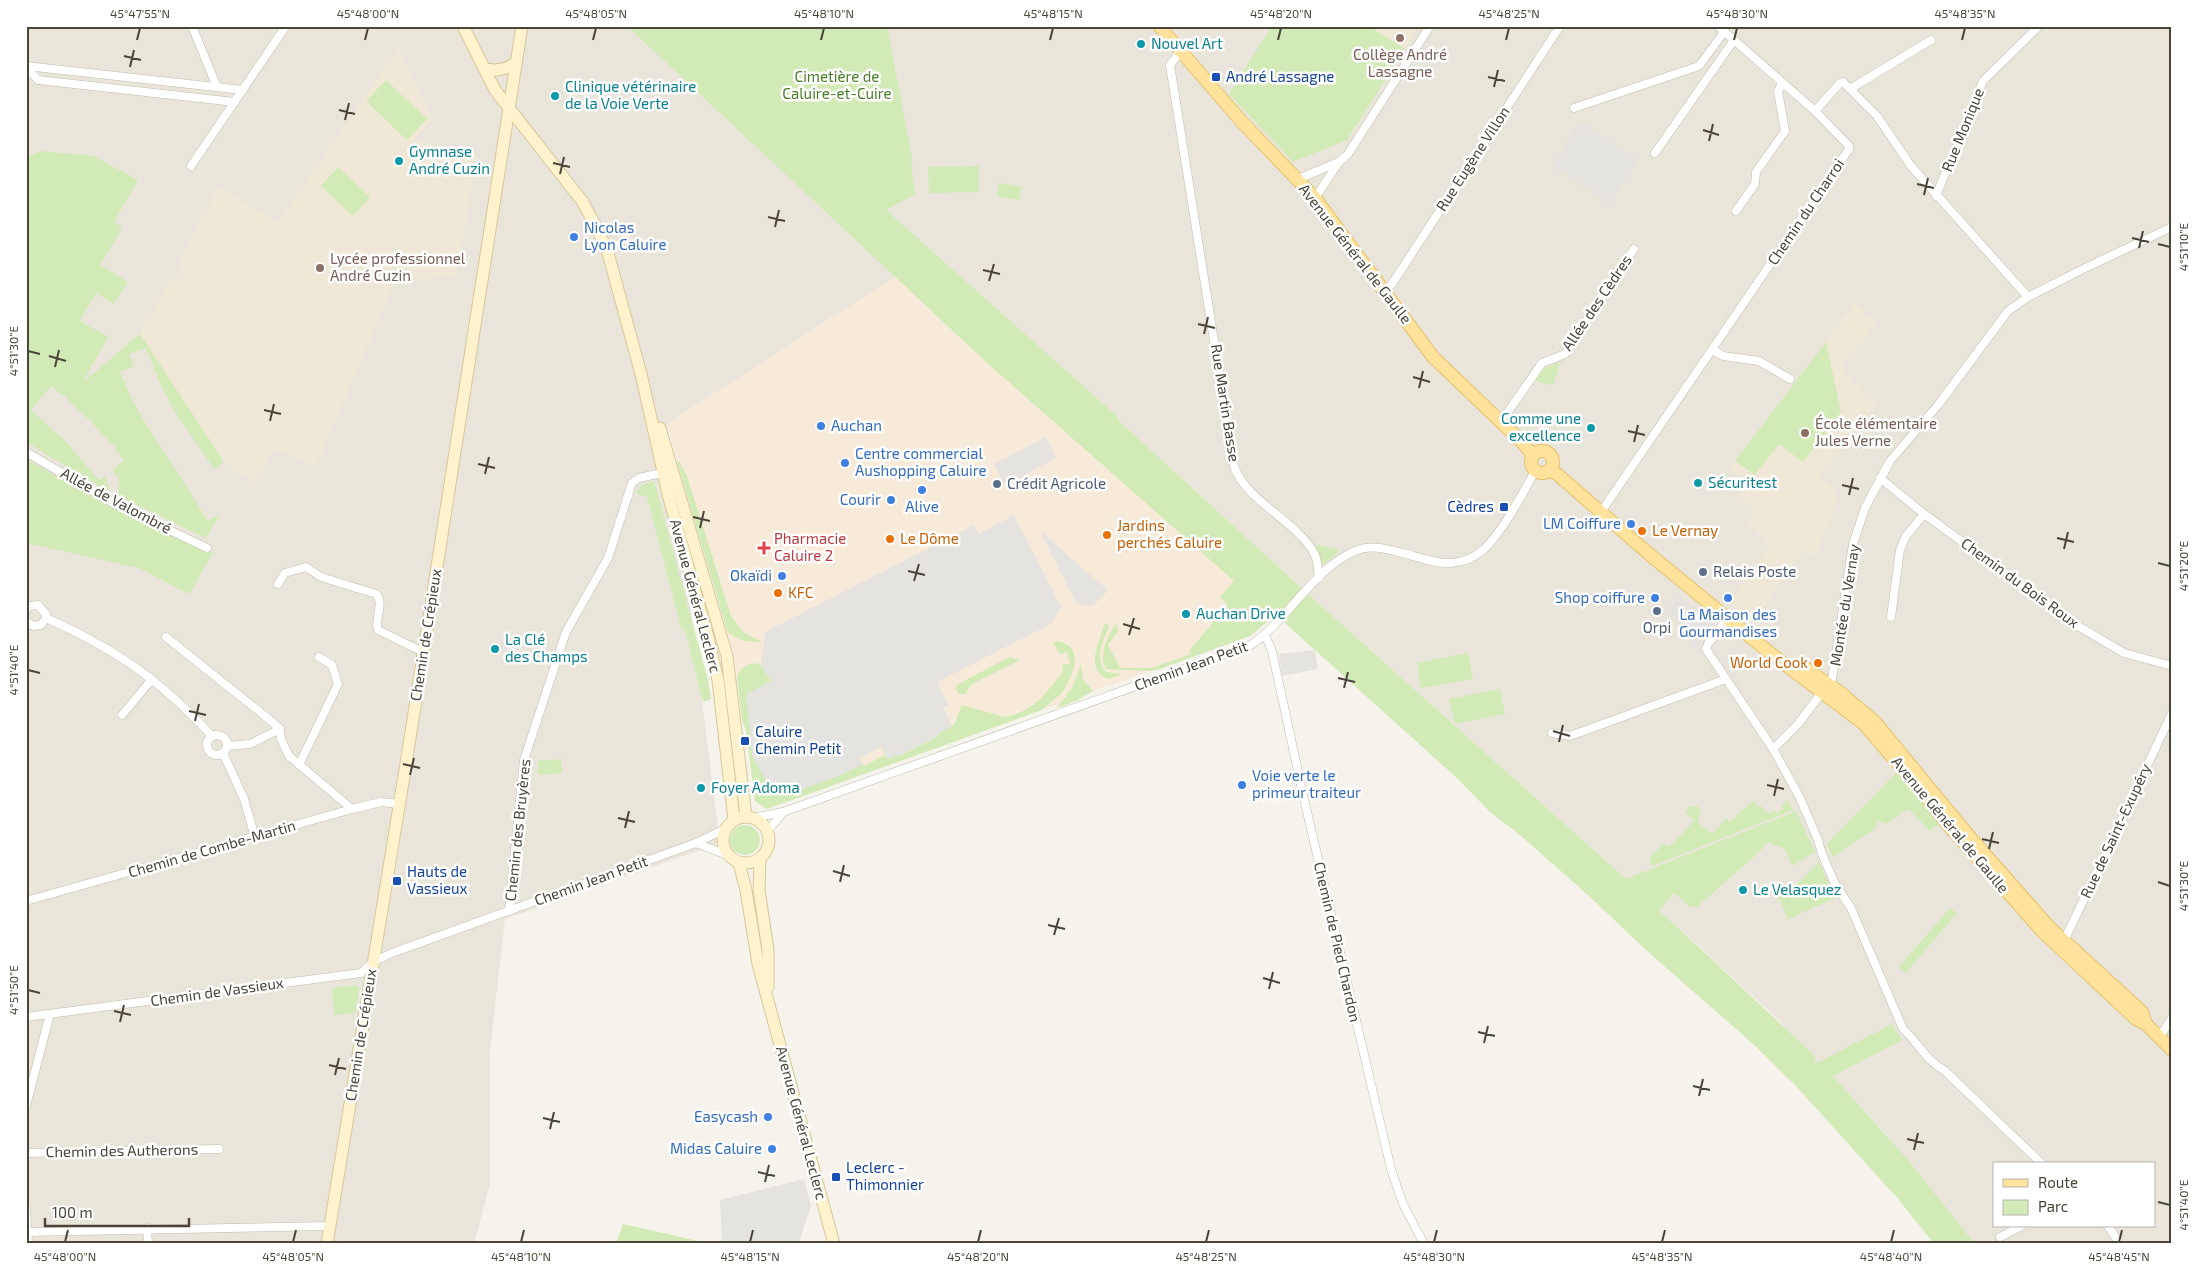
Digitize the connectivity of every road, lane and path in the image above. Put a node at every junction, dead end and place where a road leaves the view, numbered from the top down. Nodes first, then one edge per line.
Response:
1 (192, 26) edge
2 (286, 26) edge
3 (463, 26) edge
4 (522, 26) edge
5 (1159, 26) edge
6 (1430, 26) edge
7 (1560, 26) edge
8 (2039, 26) edge
9 (1721, 29) edge
10 (1734, 40) junction
11 (1931, 40) dead end
12 (1180, 52) junction
13 (516, 63) junction
14 (26, 67) edge
15 (484, 69) junction
16 (1782, 84) junction
17 (217, 88) junction
18 (1850, 89) junction
19 (242, 90) junction
20 (235, 102) junction
21 (509, 108) junction
22 (1574, 108) dead end
23 (1815, 111) junction
24 (1655, 153) dead end
25 (1339, 162) junction
26 (192, 166) dead end
27 (1298, 179) junction
28 (1936, 196) junction
29 (1315, 198) junction
30 (1736, 211) dead end
31 (2172, 227) edge
32 (1634, 249) dead end
33 (1385, 290) junction
34 (2028, 298) junction
35 (1713, 350) junction
36 (1790, 379) dead end
37 (1500, 422) junction
38 (26, 452) edge
39 (1533, 456) junction
40 (668, 471) junction
41 (1535, 471) junction
42 (1550, 471) junction
43 (1880, 478) junction
44 (1601, 512) junction
45 (1924, 514) junction
46 (207, 548) dead end
47 (1319, 578) junction
48 (278, 584) dead end
49 (26, 610) edge
50 (1891, 617) dead end
51 (46, 618) junction
52 (1728, 618) junction
53 (26, 621) edge
54 (1265, 635) junction
55 (166, 637) dead end
56 (423, 652) junction
57 (319, 657) dead end
58 (2172, 666) edge
59 (152, 679) junction
60 (1726, 679) junction
61 (1826, 688) junction
62 (2172, 713) edge
63 (122, 715) dead end
64 (280, 729) junction
65 (1552, 733) dead end
66 (212, 736) junction
67 (1772, 749) junction
68 (225, 750) junction
69 (299, 765) junction
70 (399, 804) junction
71 (352, 809) junction
72 (783, 812) junction
73 (749, 817) junction
74 (734, 820) junction
75 (726, 829) junction
76 (768, 831) junction
77 (255, 837) junction
78 (696, 844) junction
79 (727, 854) junction
80 (760, 859) junction
81 (739, 863) junction
82 (26, 901) edge
83 (508, 911) junction
84 (2062, 945) junction
85 (373, 962) junction
86 (768, 1001) junction
87 (50, 1014) junction
88 (26, 1017) edge
89 (2172, 1018) edge
90 (2160, 1036) junction
91 (2172, 1050) edge
92 (29, 1086) edge
93 (26, 1106) edge
94 (219, 1149) dead end
95 (26, 1153) edge
96 (2040, 1162) edge
97 (26, 1207) edge
98 (330, 1226) junction
99 (147, 1228) junction
100 (2018, 1228) edge
101 (2109, 1228) edge
102 (28, 1232) junction
103 (2000, 1237) dead end
104 (832, 1243) edge
105 (28, 1244) edge
106 (148, 1244) edge
107 (327, 1244) edge
108 (1424, 1244) edge
109 (2120, 1244) edge

1 - 17 street
2 - 19 street
3 - 15 main road, Avenue Général Leclerc
4 - 13 main road, Chemin de Crépieux
5 - 12 main road, Avenue Général de Gaulle
6 - 25 street
7 - 33 street, Rue Eugène Villon
8 - 28 street, Rue Monique
9 - 10 street
9 - 22 street
10 - 16 street
10 - 24 street
11 - 18 street
12 - 27 main road, Avenue Général de Gaulle
12 - 47 street, Rue Martin Basse
13 - 15 main road
13 - 21 main road, Chemin de Crépieux
14 - 17 street
14 - 20 street
15 - 21 main road, Avenue Général Leclerc
16 - 23 street
16 - 30 street
17 - 19 street
18 - 23 street
18 - 28 street
19 - 20 street
20 - 26 street
21 - 40 main road, Avenue Général Leclerc
21 - 56 main road, Chemin de Crépieux
23 - 35 street, Chemin du Charroi
25 - 27 street
25 - 29 street
27 - 29 main road, Avenue Général de Gaulle
28 - 34 street
29 - 33 main road, Avenue Général de Gaulle
31 - 34 street, Montée du Vernay
32 - 37 street, Allée des Cèdres
33 - 37 main road, Avenue Général de Gaulle
34 - 43 street, Montée du Vernay
35 - 36 street
35 - 44 street, Chemin du Charroi
37 - 39 main road, Avenue Général de Gaulle
38 - 46 street, Allée de Valombré
39 - 41 main road
39 - 42 main road
40 - 73 main road, Avenue Général Leclerc
40 - 74 main road, Avenue Général Leclerc
40 - 83 street, Chemin des Bruyères
41 - 42 main road
41 - 47 street, Chemin Jean Petit
42 - 44 main road, Avenue Général de Gaulle
43 - 45 street, Chemin du Bois Roux
43 - 61 street, Montée du Vernay
44 - 52 main road, Avenue Général de Gaulle
45 - 50 street
45 - 58 street, Chemin du Bois Roux
47 - 54 street, Chemin Jean Petit
48 - 56 street
49 - 51 street
51 - 53 street
51 - 59 street
52 - 60 street
52 - 61 main road, Avenue Général de Gaulle
54 - 72 street, Chemin Jean Petit
54 - 108 street, Chemin de Pied Chardon
55 - 64 street
56 - 70 main road, Chemin de Crépieux
57 - 69 street
59 - 63 street
59 - 66 street
60 - 65 street
60 - 67 street
61 - 67 street, Montée du Vernay
61 - 84 main road, Avenue Général de Gaulle
62 - 84 street, Rue de Saint-Exupéry
64 - 68 street
64 - 69 street
66 - 68 street
66 - 68 street
67 - 96 street
68 - 77 street
69 - 71 street
70 - 71 street, Chemin de Combe-Martin
70 - 85 main road, Chemin de Crépieux
71 - 77 street, Chemin de Combe-Martin
72 - 73 street, Chemin Jean Petit
72 - 76 street
73 - 74 main road
73 - 76 main road
74 - 75 main road
75 - 78 street, Chemin Jean Petit
75 - 79 main road
76 - 80 main road
77 - 82 street, Chemin de Combe-Martin
78 - 79 street
78 - 83 street, Chemin Jean Petit
79 - 81 main road
80 - 81 main road
80 - 86 main road, Avenue Général Leclerc
81 - 86 main road, Avenue Général Leclerc
83 - 85 street, Chemin Jean Petit
84 - 90 main road, Avenue Général de Gaulle
85 - 87 street, Chemin de Vassieux
85 - 98 main road, Chemin de Crépieux
86 - 104 main road, Avenue Général Leclerc
87 - 88 street, Chemin de Vassieux
87 - 92 street
89 - 90 street
90 - 91 main road, Avenue Général de Gaulle
92 - 93 street
94 - 95 street, Chemin des Autherons
97 - 102 street
98 - 99 street
98 - 107 main road, Chemin de Crépieux
99 - 102 street
99 - 106 street
100 - 103 street
101 - 109 street
102 - 105 street

